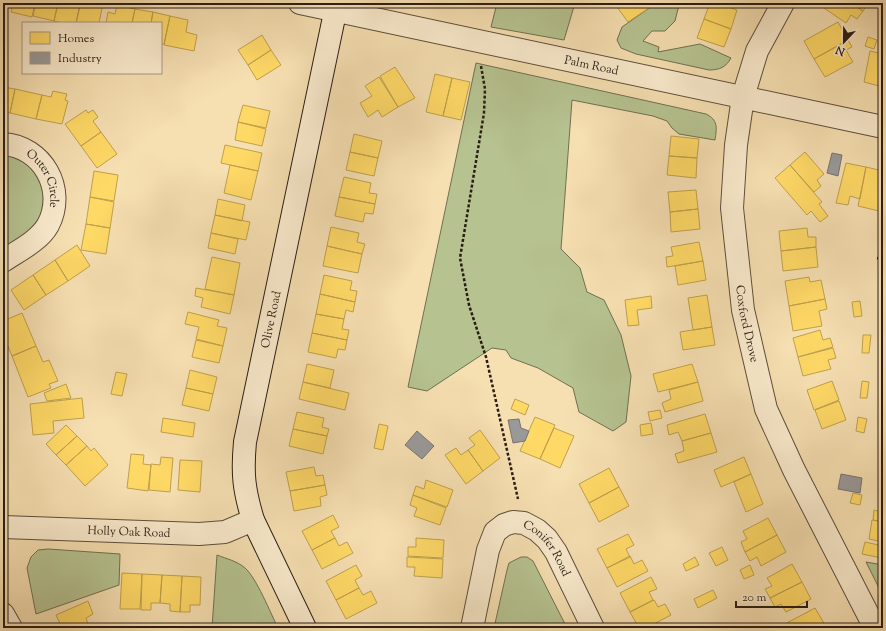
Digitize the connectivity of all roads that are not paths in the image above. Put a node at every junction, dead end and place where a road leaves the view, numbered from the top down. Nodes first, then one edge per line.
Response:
1 (300, 3) edge
2 (783, 3) edge
3 (336, 7) edge
4 (743, 97) junction
5 (883, 127) edge
6 (3, 144) edge
7 (3, 261) edge
8 (253, 520) junction
9 (3, 528) edge
10 (3, 614) edge
11 (11, 628) edge
12 (305, 628) edge
13 (472, 628) edge
14 (593, 628) edge
15 (875, 628) edge

1 - 3 street, Palm Road
2 - 4 street, Coxford Drove
3 - 4 street, Palm Road
3 - 8 street, Olive Road
4 - 5 street, Palm Road
4 - 15 street, Coxford Drove
6 - 7 street, Outer Circle
8 - 9 street, Holly Oak Road
8 - 12 street, Olive Road
10 - 11 street
13 - 14 street, Conifer Road

